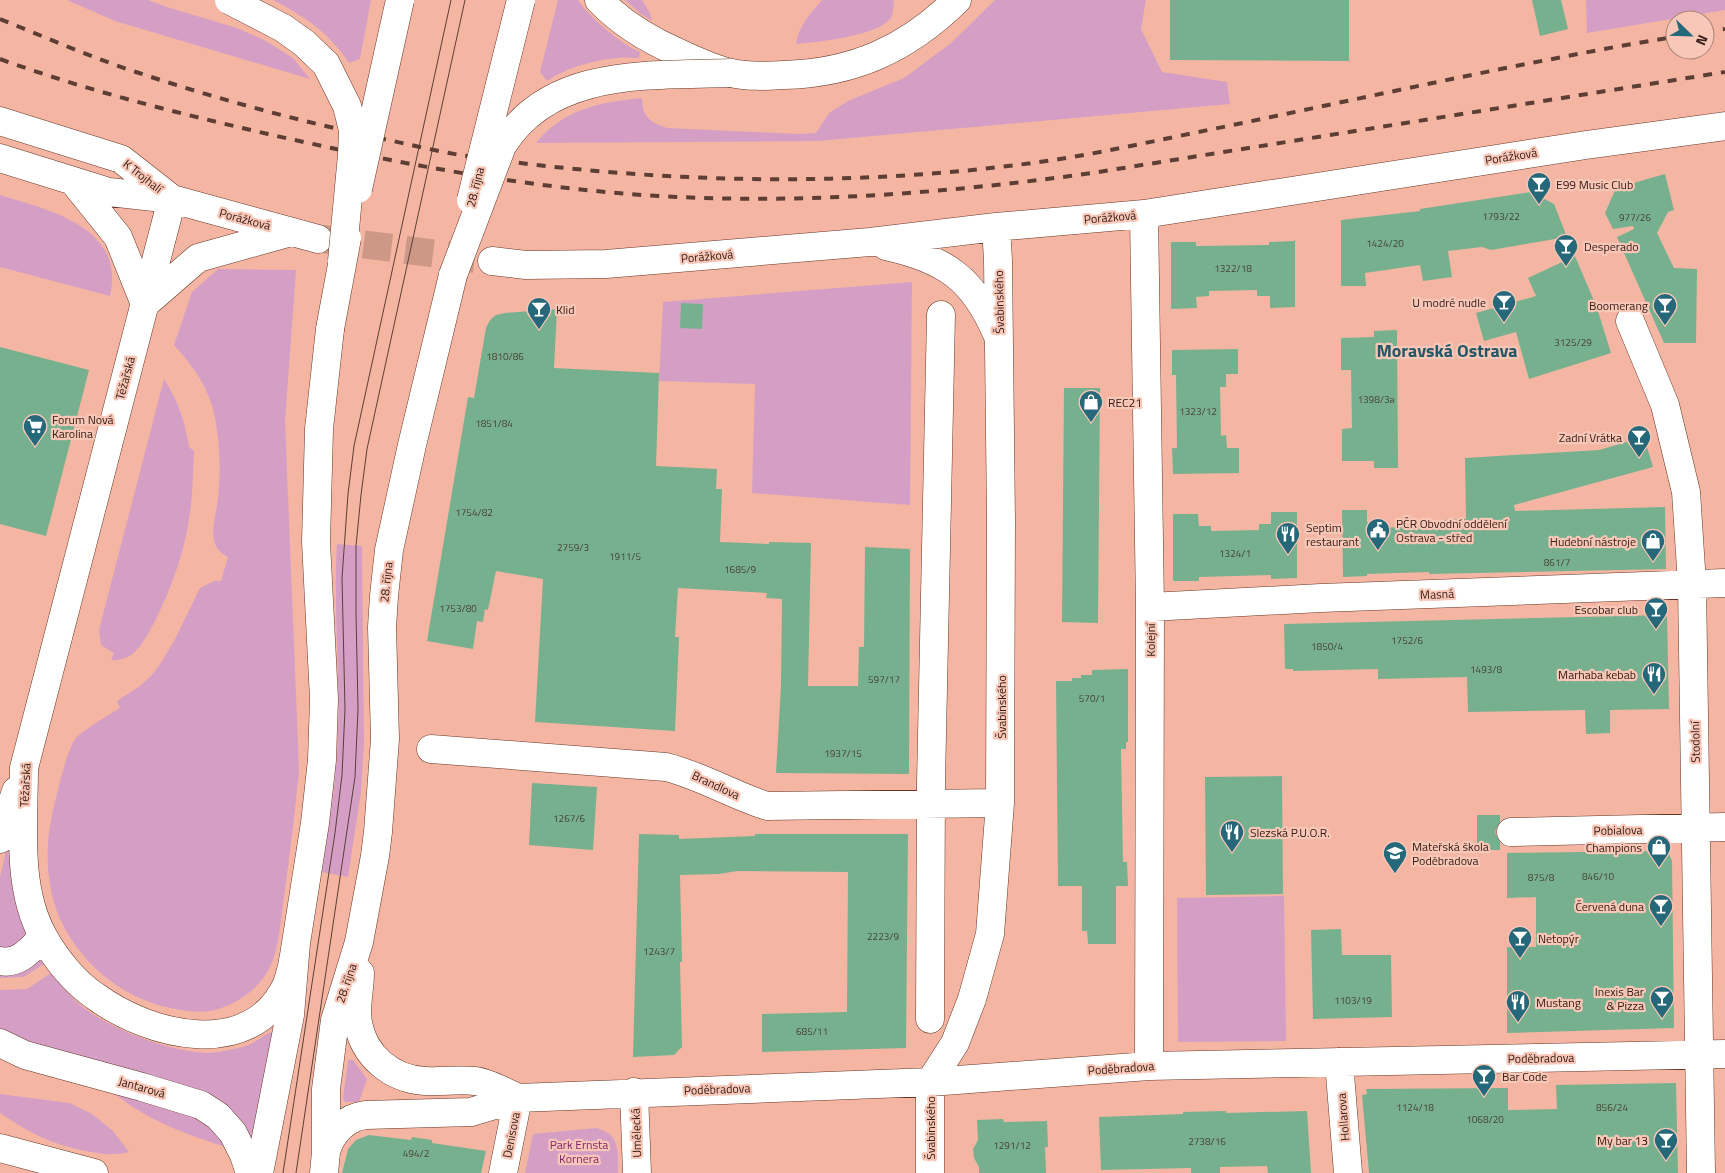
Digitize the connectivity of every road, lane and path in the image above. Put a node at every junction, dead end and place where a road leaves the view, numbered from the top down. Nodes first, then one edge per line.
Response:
1 (229, 0) edge
2 (400, 0) edge
3 (521, 0) edge
4 (599, 0) edge
5 (957, 0) edge
6 (942, 9) edge
7 (730, 73) junction
8 (0, 121) edge
9 (1725, 126) edge
10 (0, 158) edge
11 (73, 181) junction
12 (172, 199) junction
13 (1144, 214) junction
14 (996, 227) junction
15 (291, 232) junction
16 (318, 239) tunnel mouth
17 (870, 242) junction
18 (492, 260) tunnel mouth
19 (342, 261) junction
20 (453, 275) junction
21 (145, 304) junction
22 (941, 315) dead end
23 (1630, 321) dead end
24 (999, 341) junction
25 (1725, 583) edge
26 (1692, 584) junction
27 (1150, 607) junction
28 (431, 749) dead end
29 (24, 768) junction
30 (1000, 803) junction
31 (931, 804) junction
32 (1697, 828) junction
33 (1725, 828) edge
34 (1511, 832) dead end
35 (0, 839) edge
36 (43, 937) junction
37 (359, 942) junction
38 (296, 943) junction
39 (0, 961) edge
40 (930, 1019) dead end
41 (0, 1043) edge
42 (1713, 1054) edge
43 (1339, 1062) junction
44 (1149, 1066) junction
45 (930, 1082) junction
46 (634, 1092) junction
47 (518, 1098) junction
48 (0, 1148) edge
49 (325, 1163) edge
50 (94, 1173) edge
51 (250, 1173) edge
52 (259, 1173) edge
53 (503, 1173) edge
54 (637, 1173) edge
55 (930, 1173) edge
56 (1348, 1173) edge
57 (1701, 1173) edge

1 - 19 main road, bridge
2 - 19 main road, bridge
3 - 20 main road, 28. října, bridge
4 - 7 main road
5 - 6 main road
6 - 7 main road
7 - 20 main road, bridge
8 - 12 main road, K Trojhalí
9 - 13 main road, Porážková
10 - 11 main road, K Trojhalí
11 - 12 main road, K Trojhalí
11 - 21 main road
12 - 15 main road, Porážková
12 - 21 main road, Těžařská
13 - 14 main road, Porážková
13 - 27 main road, Kolejní
14 - 17 main road, Porážková
14 - 24 main road, Švabinského
15 - 16 main road, Porážková
15 - 21 main road
17 - 18 main road, Porážková
17 - 24 main road
19 - 38 main road, bridge
20 - 37 main road, 28. října
21 - 29 main road, Těžařská
22 - 31 main road
23 - 26 main road, Stodolní
24 - 30 main road, Švabinského
25 - 26 main road, Masná
26 - 27 main road, Masná
26 - 32 main road, Stodolní
27 - 44 main road, Kolejní
28 - 31 main road, Brandlova
29 - 35 main road
29 - 36 main road, Těžařská
30 - 31 main road, Brandlova
30 - 45 main road, Švabinského
31 - 40 main road
32 - 33 main road, Pobialova
32 - 34 main road, Pobialova
32 - 42 main road, Stodolní
36 - 38 main road, Těžařská
36 - 39 main road
37 - 47 main road, Poděbradova
37 - 49 main road, 28. října
38 - 52 main road
41 - 51 main road, Jantarová
42 - 43 main road, Poděbradova
42 - 57 main road, Stodolní
43 - 44 main road, Poděbradova
43 - 56 main road, Hollarova
44 - 45 main road, Poděbradova
45 - 46 main road, Poděbradova
45 - 55 main road, Švabinského
46 - 47 main road, Poděbradova
46 - 54 main road, Umělecká
47 - 49 main road, Poděbradova
47 - 53 main road, Denisova
48 - 50 main road

